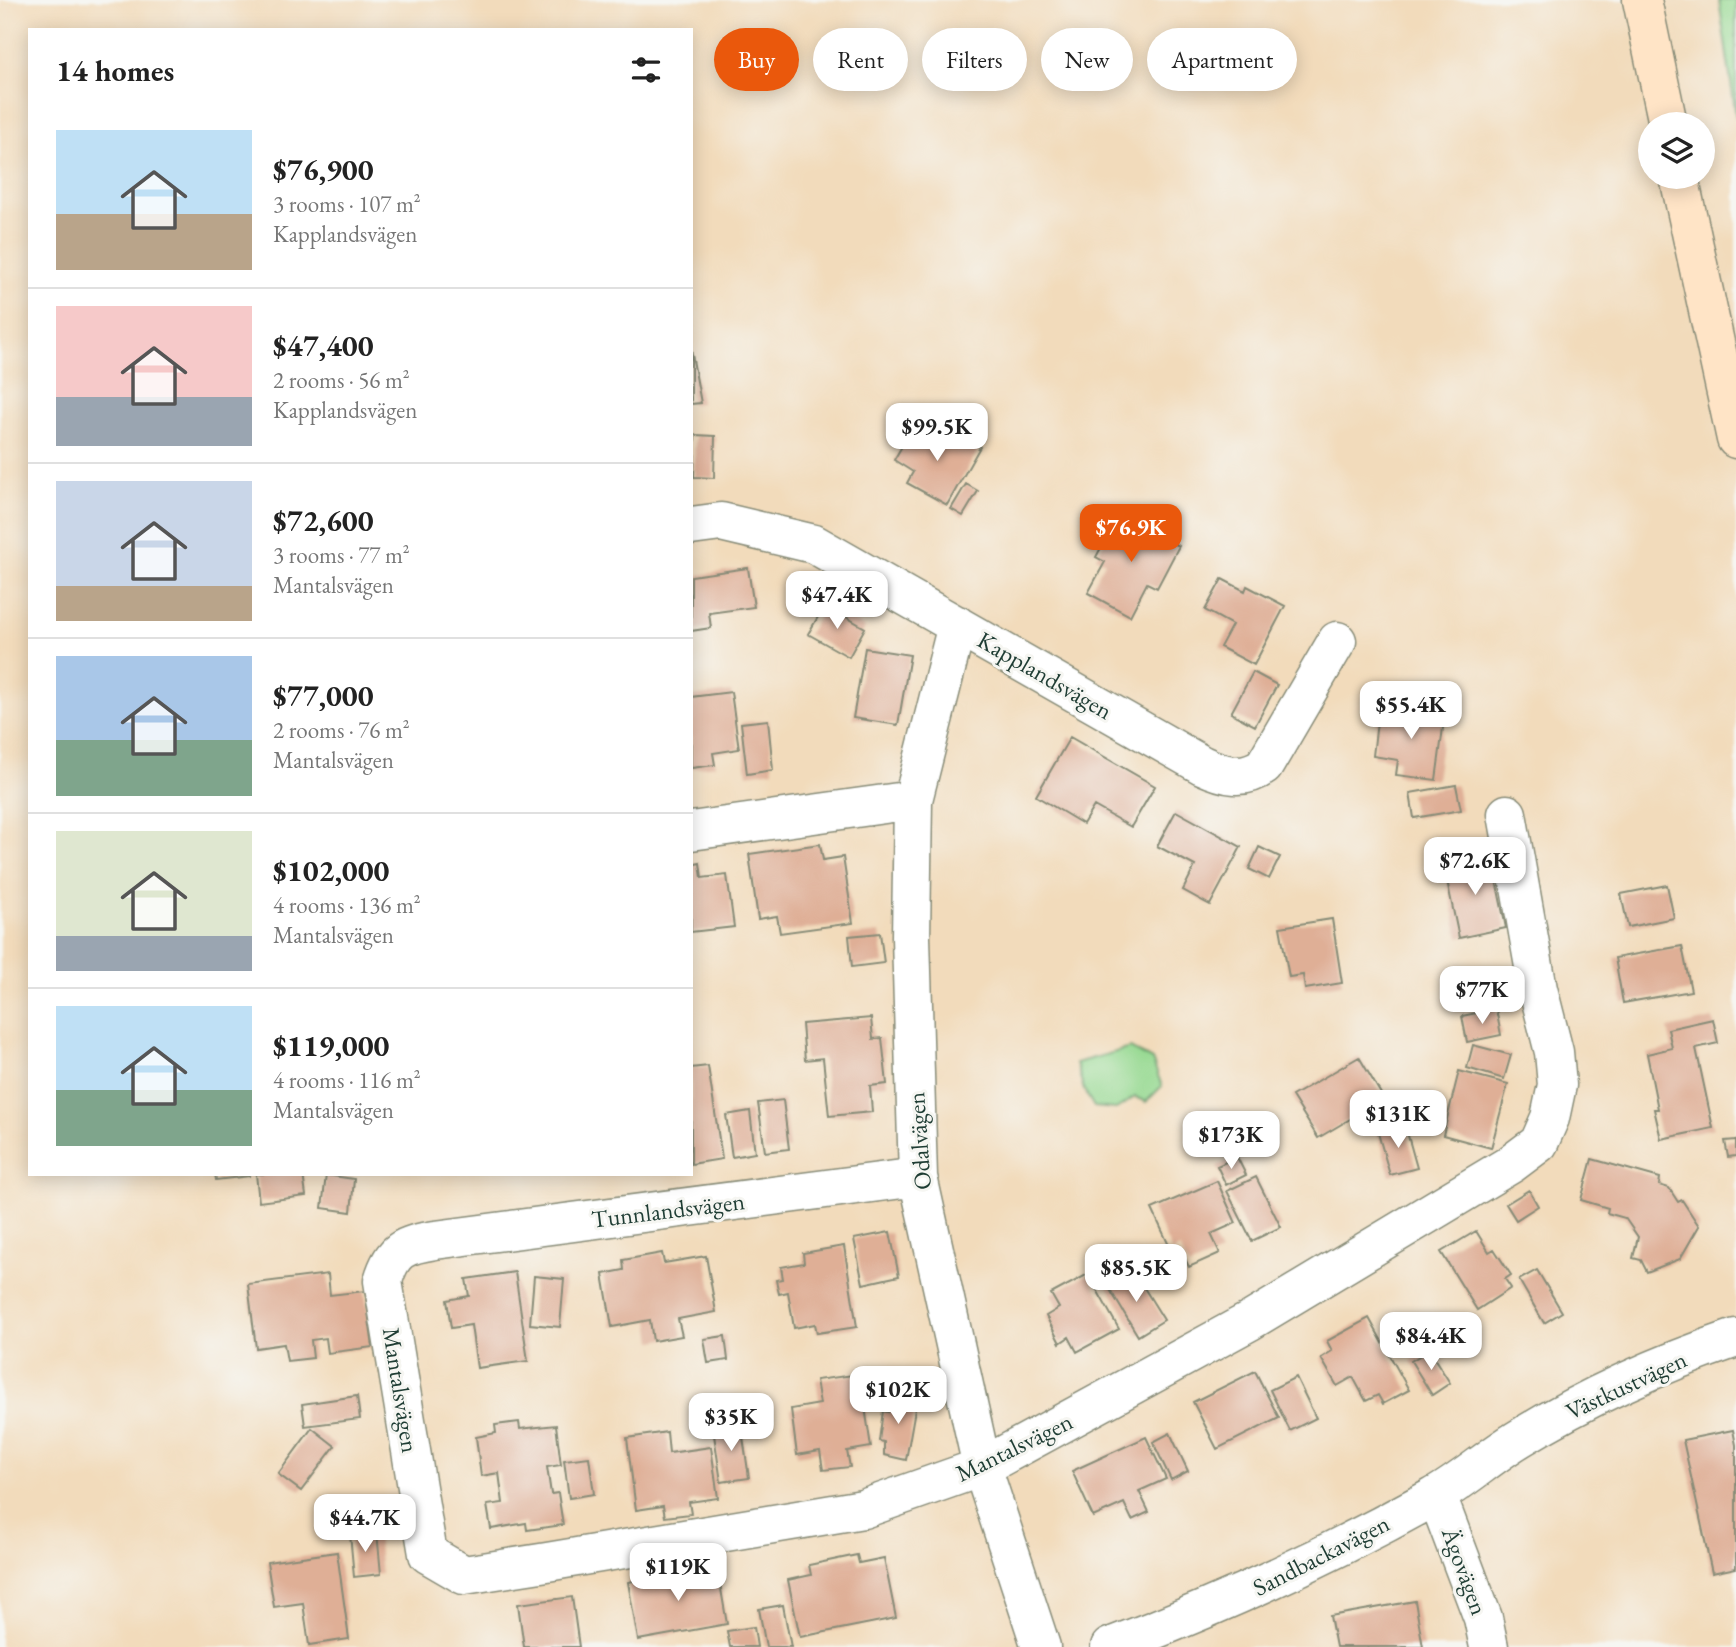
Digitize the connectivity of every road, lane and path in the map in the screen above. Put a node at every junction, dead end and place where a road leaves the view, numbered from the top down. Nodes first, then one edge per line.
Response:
1 (1641, 2) edge
2 (1665, 112) edge
3 (1682, 189) edge
4 (1736, 439) edge
5 (693, 526) edge
6 (957, 625) junction
7 (1337, 641) dead end
8 (913, 800) junction
9 (1507, 814) dead end
10 (693, 831) edge
11 (918, 1178) junction
12 (418, 1242) joint
13 (1736, 1338) edge
14 (1519, 1438) joint
15 (982, 1467) junction
16 (1437, 1496) junction
17 (1041, 1647) edge
18 (1110, 1647) edge
19 (1489, 1647) edge

1 - 2 street
3 - 4 street
5 - 6 street, Kapplandsvägen
6 - 7 street, Kapplandsvägen
6 - 8 street, Odalvägen
8 - 10 street
8 - 11 street, Odalvägen
9 - 15 street, Mantalsvägen
11 - 12 street, Tunnlandsvägen
11 - 15 street, Odalvägen
12 - 15 street, Mantalsvägen
13 - 14 street, Västkustvägen
14 - 16 street, Sandbackavägen
15 - 17 street, Odalvägen
16 - 18 street, Sandbackavägen
16 - 19 street, Ägovägen

